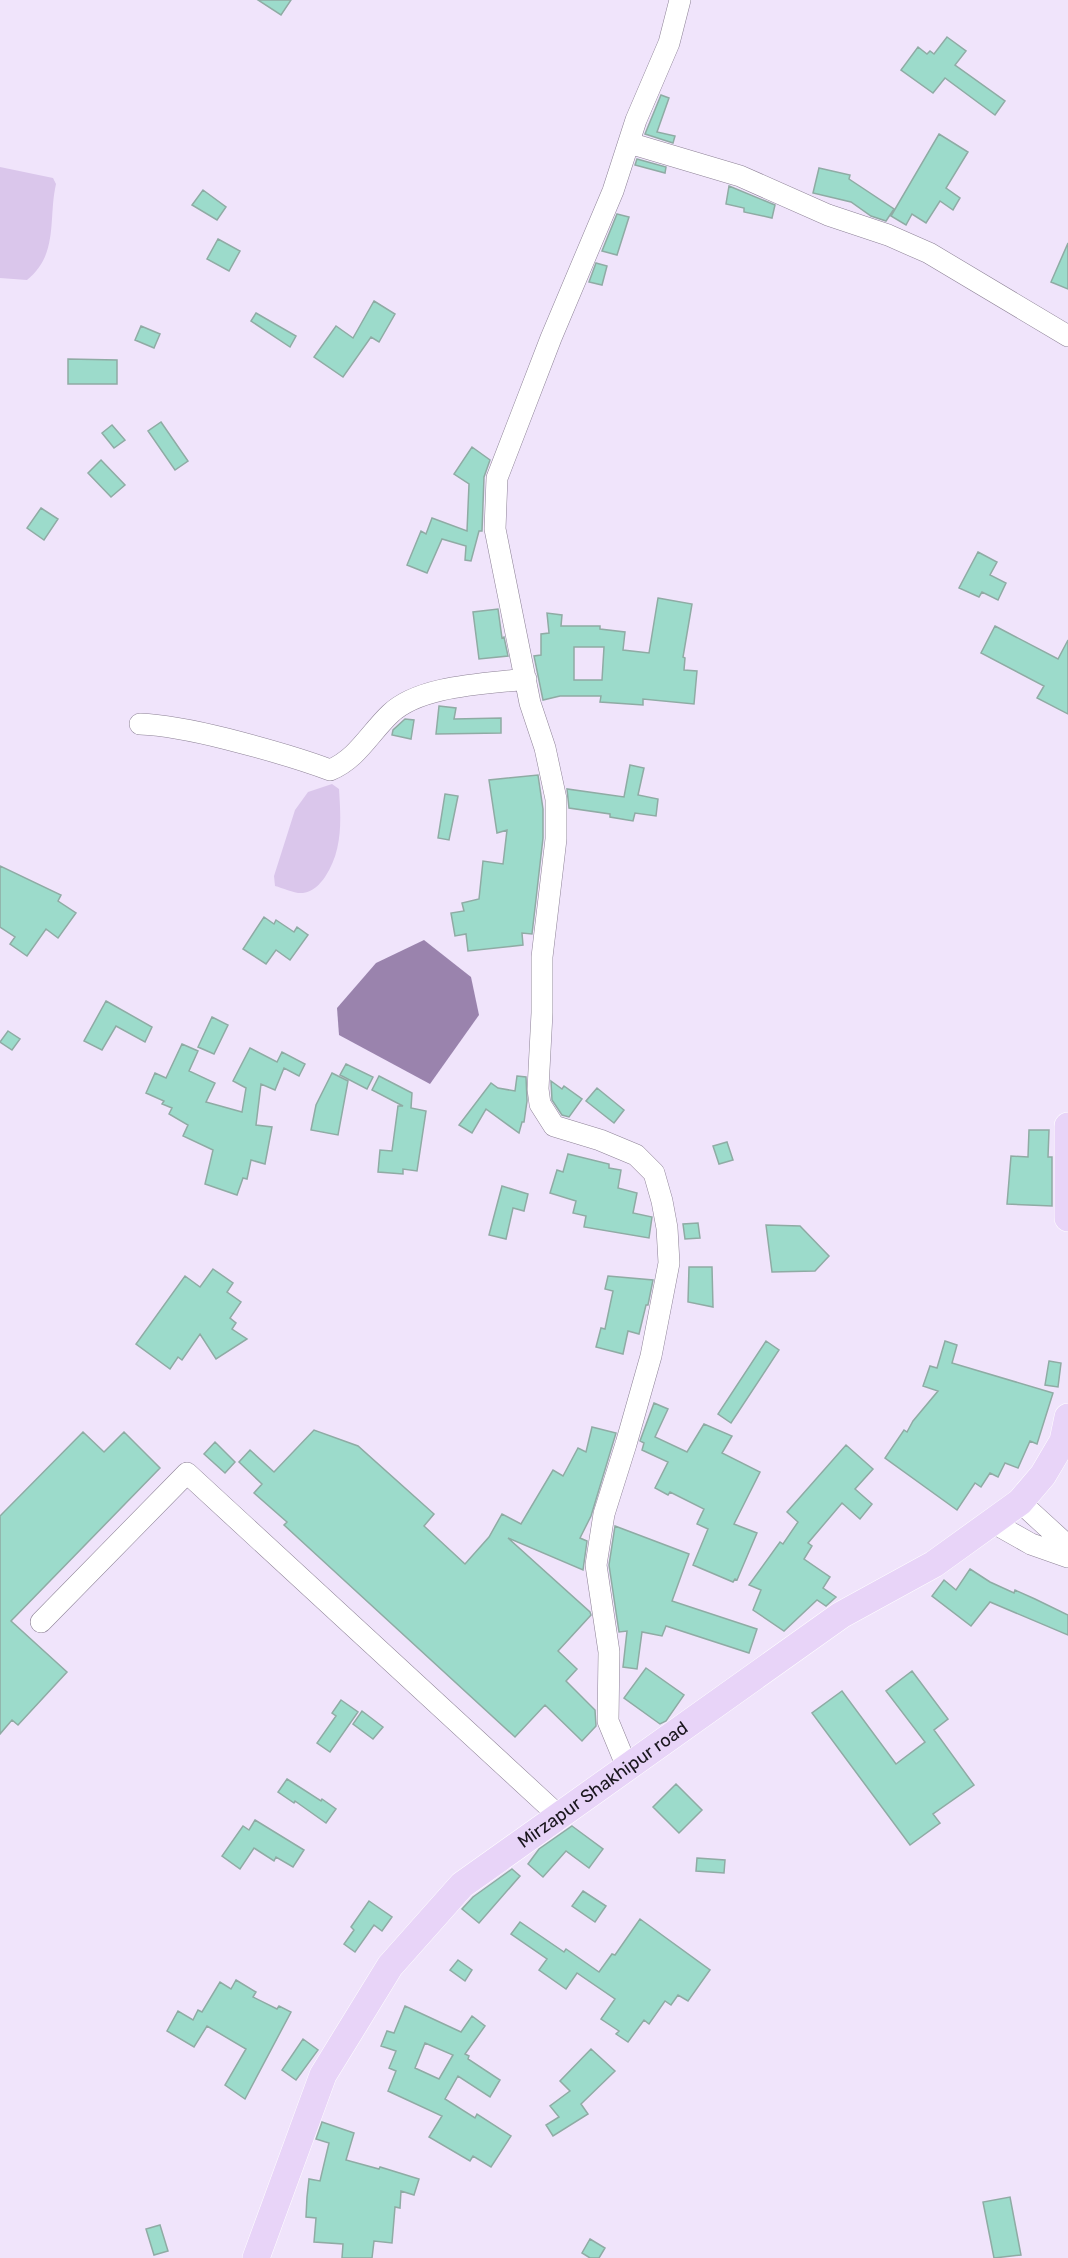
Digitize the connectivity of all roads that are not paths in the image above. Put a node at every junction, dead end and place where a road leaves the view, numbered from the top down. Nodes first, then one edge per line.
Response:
1 (680, 0) edge
2 (629, 143) junction
3 (1068, 336) edge
4 (526, 679) junction
5 (140, 724) dead end
6 (1068, 1126) edge
7 (1068, 1218) edge
8 (1068, 1417) edge
9 (1020, 1502) junction
10 (992, 1522) junction
11 (1068, 1546) edge
12 (1068, 1557) edge
13 (41, 1622) dead end
14 (627, 1767) junction
15 (559, 1816) junction
16 (256, 2258) edge

1 - 2 street
2 - 3 street
2 - 4 street
4 - 5 street
4 - 14 street
6 - 7 main road
8 - 9 main road, Mirzapur Shakhipur road
9 - 10 main road, Mirzapur Shakhipur road
9 - 11 street
10 - 12 street
10 - 14 main road, Mirzapur Shakhipur road
13 - 15 street
14 - 15 main road, Mirzapur Shakhipur road
15 - 16 main road, Mirzapur Shakhipur road

